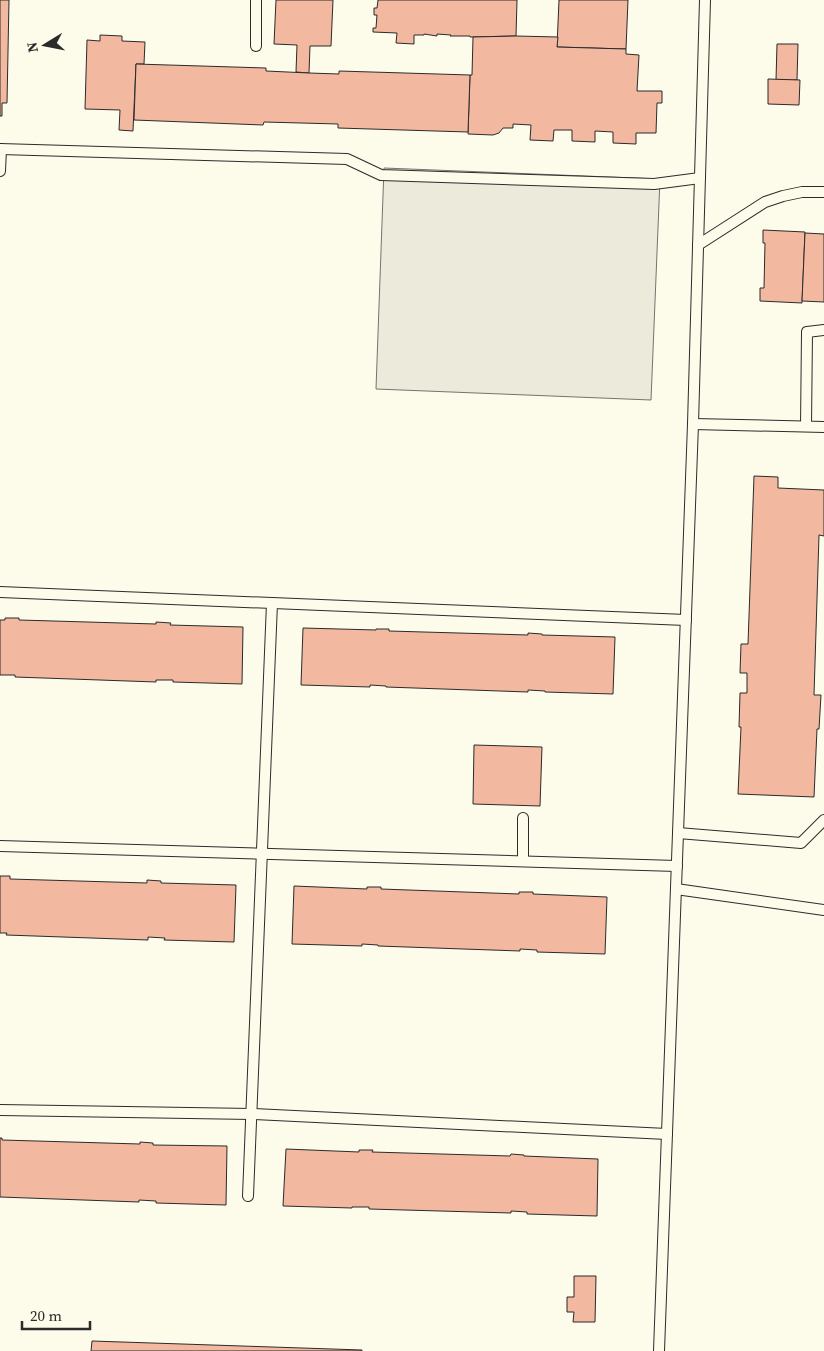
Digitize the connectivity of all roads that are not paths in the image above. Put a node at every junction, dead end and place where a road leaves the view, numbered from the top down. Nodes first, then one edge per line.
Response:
1 (256, 0) edge
2 (705, 0) edge
3 (256, 46) dead end
4 (0, 149) edge
5 (0, 171) edge
6 (700, 178) junction
7 (824, 192) edge
8 (698, 245) junction
9 (824, 330) edge
10 (693, 424) junction
11 (806, 426) junction
12 (824, 427) edge
13 (0, 592) edge
14 (272, 603) junction
15 (686, 620) junction
16 (523, 818) dead end
17 (824, 820) edge
18 (678, 834) junction
19 (0, 846) edge
20 (262, 853) junction
21 (523, 861) junction
22 (677, 866) junction
23 (676, 889) junction
24 (824, 910) edge
25 (0, 1110) edge
26 (252, 1114) junction
27 (667, 1134) junction
28 (248, 1196) dead end
29 (659, 1351) edge

1 - 3 lane
2 - 6 lane
4 - 5 lane
4 - 6 lane
6 - 8 lane
7 - 8 lane
8 - 10 lane
9 - 11 lane
10 - 11 lane
10 - 15 lane
11 - 12 lane
13 - 14 lane
14 - 15 lane
14 - 20 lane
15 - 18 lane
16 - 21 lane
17 - 18 lane
18 - 22 lane
19 - 20 lane
20 - 21 lane
20 - 26 lane
21 - 22 lane
22 - 23 lane
23 - 24 lane
23 - 27 lane
25 - 26 lane
26 - 27 lane
26 - 28 lane
27 - 29 lane

